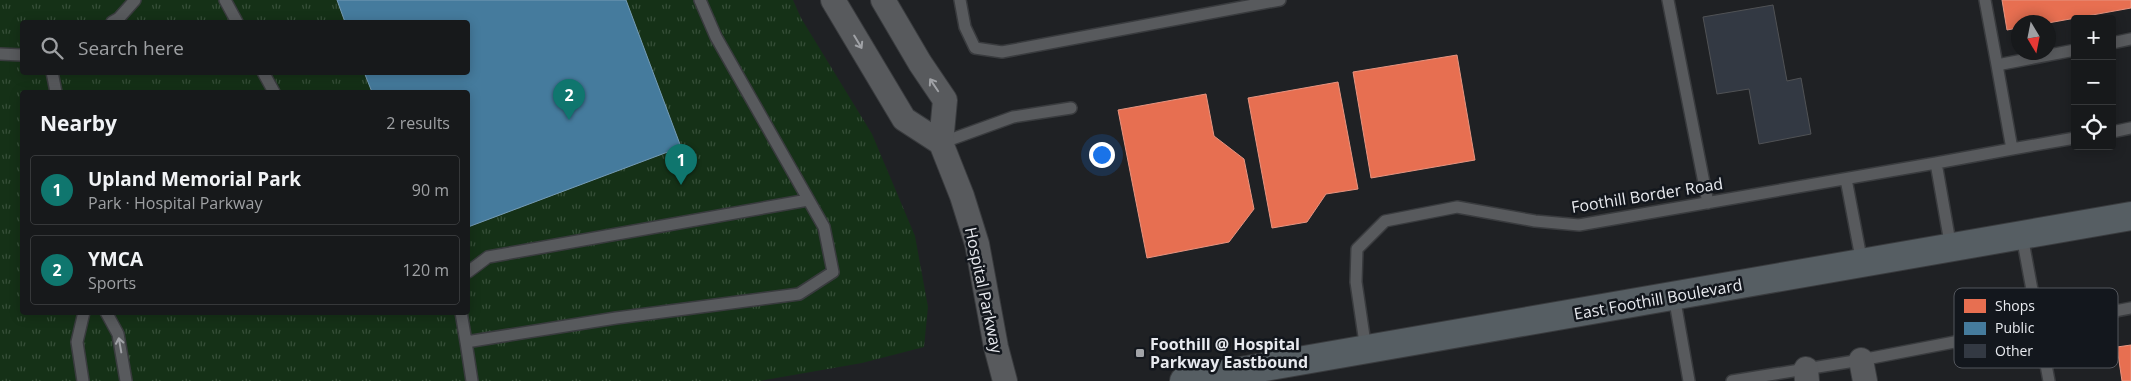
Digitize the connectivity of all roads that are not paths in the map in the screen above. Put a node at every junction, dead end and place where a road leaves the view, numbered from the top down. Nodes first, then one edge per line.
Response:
1 (135, 0) edge
2 (225, 0) edge
3 (700, 0) edge
4 (833, 0) edge
5 (883, 0) edge
6 (960, 0) edge
7 (1280, 0) edge
8 (1668, 0) edge
9 (1985, 0) edge
10 (116, 20) edge
11 (236, 20) edge
12 (2131, 39) edge
13 (2116, 42) edge
14 (2071, 51) edge
15 (0, 54) edge
16 (20, 55) edge
17 (1998, 65) junction
18 (53, 75) edge
19 (265, 75) edge
20 (56, 90) edge
21 (273, 90) edge
22 (1071, 108) dead end
23 (2131, 128) edge
24 (2116, 131) edge
25 (2071, 139) edge
26 (941, 143) junction
27 (2012, 149) junction
28 (1936, 163) junction
29 (1846, 179) junction
30 (808, 200) junction
31 (1708, 203) junction
32 (2131, 216) edge
33 (2022, 236) junction
34 (1952, 248) junction
35 (1862, 264) junction
36 (470, 270) edge
37 (2031, 288) edge
38 (1674, 296) junction
39 (2131, 308) edge
40 (2118, 310) edge
41 (83, 315) edge
42 (108, 315) edge
43 (462, 315) edge
44 (466, 342) junction
45 (1954, 346) edge
46 (1366, 350) junction
47 (2046, 368) edge
48 (1863, 370) edge
49 (1806, 375) edge
50 (83, 381) edge
51 (126, 381) edge
52 (472, 381) edge
53 (1005, 381) edge
54 (1184, 381) edge
55 (1689, 381) edge
56 (1732, 381) edge
57 (2049, 381) edge

1 - 10 lane
2 - 11 lane
3 - 30 lane
4 -> 26 street
26 -> 5 street, Hospital Parkway
6 - 7 lane
8 - 31 lane
9 - 17 lane
12 - 13 lane
14 - 17 lane
15 - 16 lane
17 - 27 lane
18 - 20 lane
19 - 21 lane
22 - 26 lane
23 - 24 lane
25 - 27 lane, Foothill Border Road
26 - 53 street, Hospital Parkway
27 - 28 lane, Foothill Border Road
28 - 29 lane, Foothill Border Road
28 - 34 lane
29 - 31 lane, Foothill Border Road
29 - 35 lane
30 - 36 lane
30 - 44 lane
31 - 46 lane, Foothill Border Road
32 - 33 main road, East Foothill Boulevard
33 - 34 main road, East Foothill Boulevard
33 - 37 lane
34 - 35 main road, East Foothill Boulevard
35 - 38 main road, East Foothill Boulevard
38 - 46 main road, East Foothill Boulevard
38 - 55 lane
39 - 40 lane
41 - 50 lane
51 -> 42 lane
43 - 44 lane
44 - 52 lane
45 - 48 lane
46 - 54 main road, East Foothill Boulevard
47 - 57 lane
48 - 49 lane
49 - 56 lane

